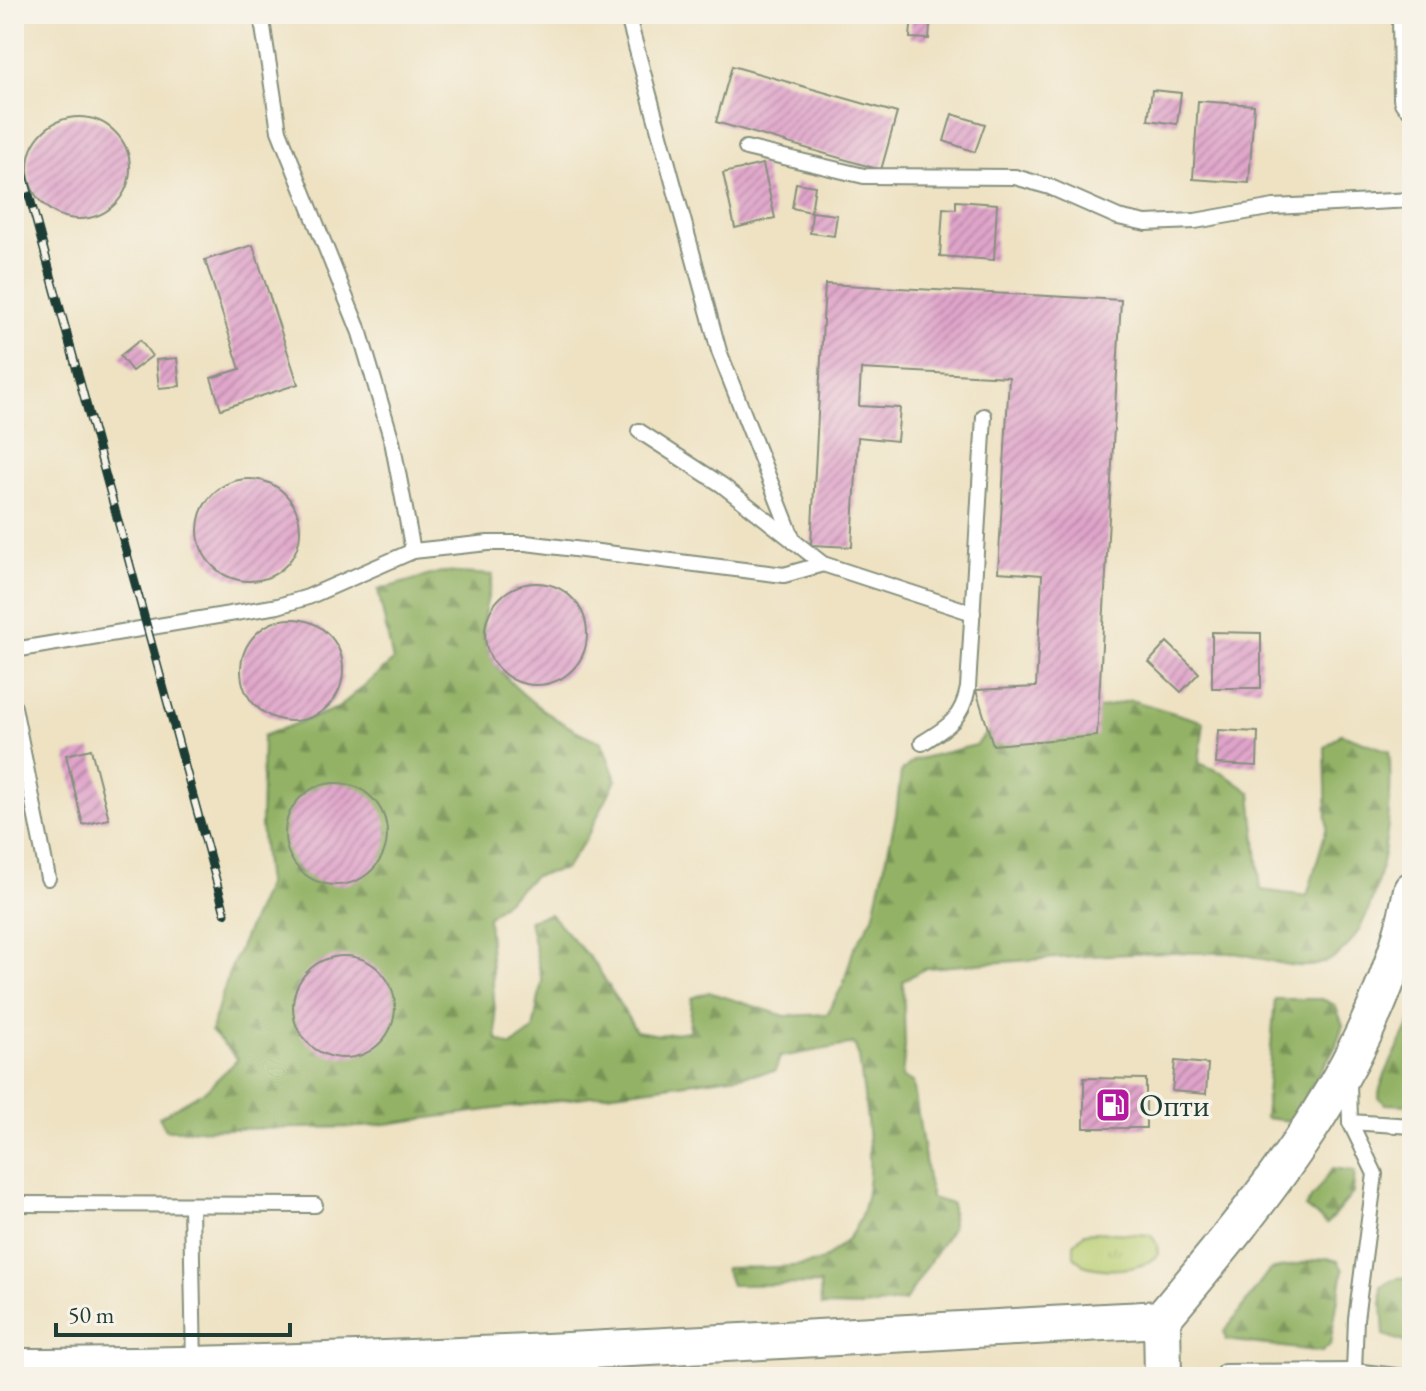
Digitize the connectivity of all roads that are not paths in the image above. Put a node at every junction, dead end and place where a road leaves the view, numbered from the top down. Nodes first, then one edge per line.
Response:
1 (261, 14) edge
2 (1411, 14) edge
3 (629, 21) dead end
4 (1412, 98) edge
5 (746, 148) dead end
6 (1412, 200) edge
7 (984, 416) dead end
8 (639, 431) dead end
9 (794, 542) junction
10 (413, 551) junction
11 (823, 564) junction
12 (973, 613) junction
13 (14, 650) edge
14 (14, 707) edge
15 (922, 743) dead end
16 (48, 878) dead end
17 (1412, 890) edge
18 (1349, 1069) junction
19 (1350, 1122) junction
20 (1412, 1126) edge
21 (14, 1204) edge
22 (191, 1205) junction
23 (315, 1205) dead end
24 (1162, 1319) junction
25 (194, 1366) junction
26 (29, 1370) edge
27 (1224, 1372) dead end
28 (1354, 1374) edge
29 (1163, 1377) edge
30 (1405, 1377) edge

1 - 10 lane
2 - 4 street
3 - 9 lane
5 - 6 lane
7 - 12 lane
8 - 9 lane
9 - 11 lane
10 - 11 lane
10 - 13 lane
11 - 12 lane
12 - 15 lane
14 - 16 lane
17 - 18 street
18 - 19 lane
18 - 24 street
19 - 20 lane
19 - 28 lane
21 - 22 lane
22 - 23 lane
22 - 25 lane
24 - 25 street
24 - 29 street
25 - 26 street
27 - 28 lane
28 - 30 lane

